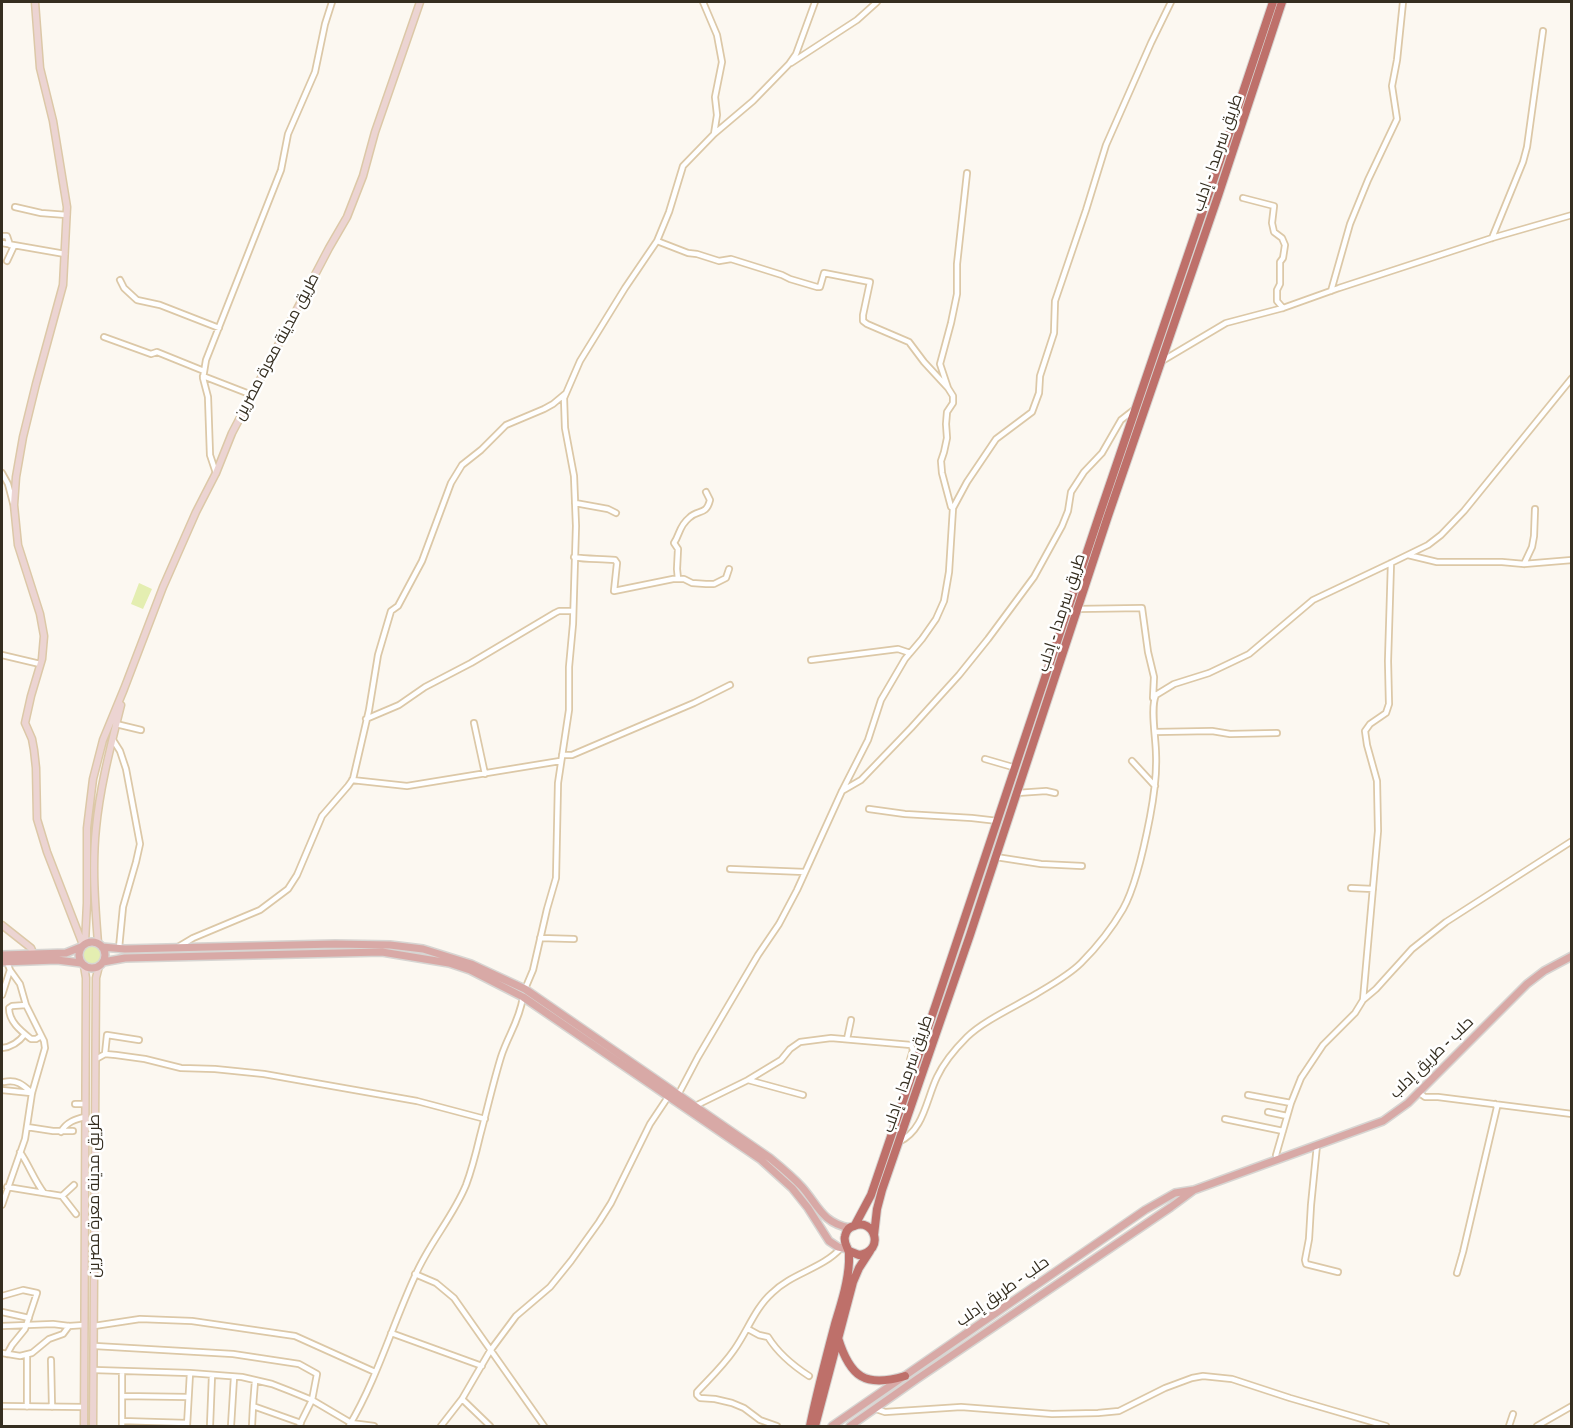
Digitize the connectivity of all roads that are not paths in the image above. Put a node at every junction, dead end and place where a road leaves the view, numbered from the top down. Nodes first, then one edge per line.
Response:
1 (35, 2) edge
2 (332, 2) edge
3 (420, 2) edge
4 (703, 2) edge
5 (815, 2) edge
6 (877, 2) edge
7 (1171, 2) edge
8 (1273, 2) edge
9 (1282, 2) edge
10 (1403, 2) edge
11 (1543, 31) dead end
12 (789, 64) junction
13 (714, 135) junction
14 (967, 173) dead end
15 (1243, 198) dead end
16 (15, 207) dead end
17 (67, 215) junction
18 (1572, 215) edge
19 (2, 236) edge
20 (1492, 238) junction
21 (657, 241) junction
22 (2, 243) edge
23 (12, 246) junction
24 (65, 254) junction
25 (7, 261) dead end
26 (120, 280) dead end
27 (1331, 291) junction
28 (1283, 308) junction
29 (1173, 310) junction
30 (219, 328) junction
31 (104, 337) dead end
32 (1160, 363) junction
33 (204, 373) junction
34 (1572, 378) edge
35 (948, 388) junction
36 (565, 394) junction
37 (252, 395) junction
38 (1135, 409) junction
39 (216, 472) junction
40 (2, 473) edge
41 (706, 492) dead end
42 (575, 503) junction
43 (14, 505) junction
44 (953, 508) junction
45 (1535, 509) dead end
46 (615, 513) dead end
47 (1100, 513) junction
48 (1108, 516) junction
49 (1408, 555) junction
50 (574, 557) junction
51 (1572, 560) edge
52 (1391, 563) junction
53 (1524, 564) junction
54 (729, 569) dead end
55 (678, 579) junction
56 (1077, 609) junction
57 (573, 611) junction
58 (910, 653) junction
59 (2, 655) edge
60 (812, 660) dead end
61 (40, 664) junction
62 (730, 685) dead end
63 (124, 690) junction
64 (1153, 700) junction
65 (366, 720) junction
66 (474, 723) dead end
67 (116, 724) junction
68 (141, 730) dead end
69 (1155, 732) junction
70 (1277, 733) dead end
71 (113, 740) junction
72 (561, 758) junction
73 (985, 759) dead end
74 (1132, 761) dead end
75 (1016, 768) junction
76 (485, 774) junction
77 (352, 780) junction
78 (1155, 786) junction
79 (842, 791) junction
80 (1017, 793) junction
81 (1055, 793) dead end
82 (869, 809) dead end
83 (998, 821) junction
84 (1572, 841) edge
85 (996, 857) junction
86 (1082, 866) dead end
87 (730, 869) dead end
88 (805, 872) junction
89 (1351, 888) dead end
90 (1372, 889) junction
91 (2, 925) edge
92 (540, 938) junction
93 (574, 939) dead end
94 (83, 945) junction
95 (100, 945) junction
96 (119, 948) junction
97 (177, 948) junction
98 (2, 954) edge
99 (1572, 956) edge
100 (34, 957) junction
101 (4, 962) edge
102 (101, 964) junction
103 (83, 965) junction
104 (10, 970) junction
105 (2, 975) edge
106 (6, 981) junction
107 (525, 989) junction
108 (2, 993) edge
109 (523, 998) junction
110 (1363, 1000) junction
111 (26, 1005) junction
112 (851, 1020) dead end
113 (25, 1034) junction
114 (41, 1036) junction
115 (847, 1039) junction
116 (139, 1040) dead end
117 (2, 1048) edge
118 (105, 1054) junction
119 (96, 1059) junction
120 (914, 1071) junction
121 (748, 1080) junction
122 (4, 1082) dead end
123 (2, 1090) edge
124 (1419, 1092) junction
125 (32, 1093) junction
126 (678, 1095) junction
127 (803, 1095) dead end
128 (1248, 1095) dead end
129 (668, 1097) junction
130 (1291, 1103) junction
131 (75, 1104) dead end
132 (86, 1104) junction
133 (1495, 1104) junction
134 (694, 1106) junction
135 (1268, 1112) dead end
136 (1572, 1114) edge
137 (1287, 1116) junction
138 (85, 1117) junction
139 (485, 1119) junction
140 (1225, 1119) dead end
141 (718, 1126) junction
142 (27, 1127) junction
143 (73, 1131) dead end
144 (1283, 1131) junction
145 (61, 1132) junction
146 (899, 1142) junction
147 (1317, 1145) junction
148 (20, 1152) junction
149 (1277, 1160) junction
150 (74, 1185) dead end
151 (7, 1187) junction
152 (1194, 1190) junction
153 (44, 1193) junction
154 (62, 1197) junction
155 (2, 1205) edge
156 (76, 1214) dead end
157 (853, 1226) junction
158 (874, 1235) junction
159 (846, 1249) junction
160 (870, 1251) junction
161 (1338, 1272) dead end
162 (1457, 1273) dead end
163 (415, 1274) junction
164 (2, 1296) edge
165 (2, 1312) edge
166 (29, 1318) junction
167 (26, 1325) junction
168 (2, 1326) edge
169 (69, 1326) junction
170 (84, 1326) junction
171 (94, 1326) junction
172 (748, 1329) junction
173 (392, 1333) junction
174 (838, 1336) junction
175 (95, 1346) junction
176 (490, 1351) junction
177 (4, 1353) edge
178 (27, 1355) junction
179 (51, 1360) dead end
180 (482, 1366) junction
181 (94, 1370) junction
182 (122, 1371) junction
183 (189, 1372) junction
184 (375, 1372) junction
185 (212, 1375) junction
186 (809, 1376) dead end
187 (905, 1376) junction
188 (234, 1377) junction
189 (255, 1381) junction
190 (912, 1383) junction
191 (122, 1396) junction
192 (188, 1397) junction
193 (462, 1399) junction
194 (312, 1400) junction
195 (2, 1406) edge
196 (253, 1406) junction
197 (1572, 1406) edge
198 (27, 1407) junction
199 (52, 1407) junction
200 (84, 1407) junction
201 (876, 1409) junction
202 (1514, 1414) dead end
203 (122, 1424) edge
204 (543, 1424) edge
205 (187, 1425) edge
206 (300, 1425) edge
207 (350, 1425) edge
208 (84, 1426) edge
209 (93, 1426) edge
210 (210, 1426) edge
211 (231, 1426) edge
212 (252, 1426) edge
213 (374, 1426) edge
214 (441, 1426) edge
215 (490, 1426) edge
216 (535, 1426) edge
217 (777, 1426) edge
218 (810, 1426) edge
219 (815, 1426) edge
220 (832, 1426) edge
221 (850, 1426) edge
222 (1386, 1426) edge
223 (1509, 1426) edge
224 (1537, 1426) edge

1 - 17 main road
2 - 30 street
3 - 37 main road, طريق مدينة معرة مصرين
4 - 13 street
5 - 12 street
6 - 12 street
7 - 44 street
8 - 29 highway, طريق سرمدا - إدلب
9 - 29 highway, طريق سرمدا - إدلب
10 - 27 street
11 - 20 street
12 - 13 street
13 - 21 street
14 - 35 street
15 - 28 street
16 - 17 street
17 - 24 main road
18 - 20 street
19 - 23 street
20 - 27 street
21 - 35 street
21 - 36 street
22 - 23 street
23 - 24 street
23 - 25 street
24 - 43 main road
26 - 30 street
27 - 28 street
28 - 32 street
29 - 32 highway, طريق سرمدا - إدلب
29 - 38 highway, طريق سرمدا - إدلب
30 - 33 street
31 - 33 street
32 - 48 highway, طريق سرمدا - إدلب
33 - 37 street
33 - 39 street
34 - 49 street
35 - 44 street
36 - 42 street
36 - 65 street
37 - 39 main road, طريق مدينة معرة مصرين
38 - 47 highway, طريق سرمدا - إدلب
38 - 79 street
39 - 63 main road, طريق مدينة معرة مصرين
40 - 43 street
41 - 55 street
42 - 46 street
42 - 50 street
43 - 61 main road
44 - 58 street
45 - 53 street
47 - 48 highway
47 - 75 highway, طريق سرمدا - إدلب
48 - 56 highway, طريق سرمدا - إدلب
49 - 52 street
49 - 53 street
50 - 55 street
50 - 57 street
51 - 53 street
52 - 64 street
52 - 90 street
54 - 55 street
56 - 64 street
56 - 80 highway, طريق سرمدا - إدلب
57 - 65 street
57 - 72 street
58 - 60 street
58 - 79 street
59 - 61 street
61 - 94 main road
62 - 72 street
63 - 67 main road, طريق مدينة معرة مصرين
63 - 94 main road, طريق مدينة معرة مصرين
64 - 69 street
65 - 77 street
66 - 76 street
67 - 68 street
67 - 71 main road, طريق مدينة معرة مصرين
69 - 70 street
69 - 78 street
71 - 95 main road, طريق مدينة معرة مصرين
71 - 96 street
72 - 76 street
72 - 92 street
73 - 75 street
74 - 78 street
75 - 83 highway, طريق سرمدا - إدلب
76 - 77 street
77 - 97 street
78 - 146 street
79 - 88 street
80 - 81 street
80 - 85 highway, طريق سرمدا - إدلب
82 - 83 street
83 - 120 highway, طريق سرمدا - إدلب
84 - 110 street
85 - 86 street
85 - 146 highway, طريق سرمدا - إدلب
87 - 88 street
88 - 126 street
89 - 90 street
90 - 110 street
91 - 100 main road
92 - 93 street
92 - 107 street
94 - 95 main road
94 - 100 main road
94 - 103 main road
95 - 96 main road
95 - 102 main road
96 - 97 main road
97 - 107 main road
98 - 100 main road
99 - 124 main road, حلب - طريق إدلب
100 - 101 main road
100 - 103 main road
101 - 104 street
102 - 103 main road
102 - 109 main road
102 - 119 main road, طريق مدينة معرة مصرين
103 - 132 main road, طريق مدينة معرة مصرين
104 - 106 street
104 - 111 street
105 - 106 street
106 - 108 street
107 - 126 main road
109 - 129 main road
109 - 139 street
110 - 130 street
111 - 113 street
111 - 114 street
112 - 115 street
113 - 114 street
113 - 117 street
114 - 125 street
115 - 120 street
115 - 121 street
116 - 118 street
118 - 119 street
118 - 139 street
119 - 171 main road, طريق مدينة معرة مصرين
120 - 157 highway, طريق سرمدا - إدلب
121 - 127 street
121 - 134 street
122 - 125 street
123 - 125 street
124 - 133 street
124 - 147 main road, حلب - طريق إدلب
125 - 142 street
126 - 134 main road
128 - 130 street
129 - 141 main road
129 - 176 street
130 - 137 street
131 - 132 street
132 - 138 main road, طريق مدينة معرة مصرين
133 - 136 street
133 - 162 street
134 - 141 main road
135 - 137 street
137 - 144 street
138 - 145 street
138 - 170 main road, طريق مدينة معرة مصرين
139 - 163 street
140 - 144 street
141 - 157 main road
141 - 159 main road
142 - 145 street
142 - 148 street
143 - 145 street
144 - 149 street
146 - 158 highway, طريق سرمدا - إدلب
147 - 149 main road, حلب - طريق إدلب
147 - 161 street
148 - 151 street
148 - 153 street
149 - 152 main road, حلب - طريق إدلب
150 - 154 street
151 - 153 street
151 - 155 street
152 - 187 main road, حلب - طريق إدلب
152 - 190 main road, حلب - طريق إدلب
153 - 154 street
154 - 156 street
157 - 158 highway
157 - 159 highway
158 - 160 highway
159 - 160 highway
159 - 172 street
159 - 218 highway
160 - 174 highway
163 - 173 street
163 - 176 street
164 - 166 street
165 - 166 street
166 - 167 street
167 - 168 street
167 - 169 street
167 - 177 street
169 - 170 street
169 - 178 street
170 - 171 main road
170 - 200 main road, طريق مدينة معرة مصرين
171 - 175 main road, طريق مدينة معرة مصرين
171 - 184 street
172 - 186 street
172 - 217 street
173 - 180 street
173 - 184 street
174 - 187 highway
174 - 219 highway
175 - 181 main road, طريق مدينة معرة مصرين
175 - 194 street
176 - 180 street
176 - 204 street
177 - 178 street
178 - 198 street
179 - 199 street
180 - 193 street
181 - 182 street
181 - 209 main road, طريق مدينة معرة مصرين
182 - 183 street
182 - 191 street
183 - 185 street
183 - 192 street
184 - 207 street
185 - 188 street
185 - 210 street
187 - 190 main road
187 - 220 main road, حلب - طريق إدلب
188 - 189 street
188 - 211 street
189 - 194 street
189 - 196 street
190 - 201 main road, حلب - طريق إدلب
191 - 192 street
191 - 203 street
192 - 205 street
193 - 214 street
193 - 215 street
194 - 206 street
194 - 207 street
195 - 198 street
196 - 206 street
196 - 212 street
197 - 224 street
198 - 199 street
199 - 200 street
200 - 208 main road, طريق مدينة معرة مصرين
201 - 221 main road, حلب - طريق إدلب
201 - 222 street
202 - 223 street
203 - 205 street
204 - 216 street
207 - 213 street

